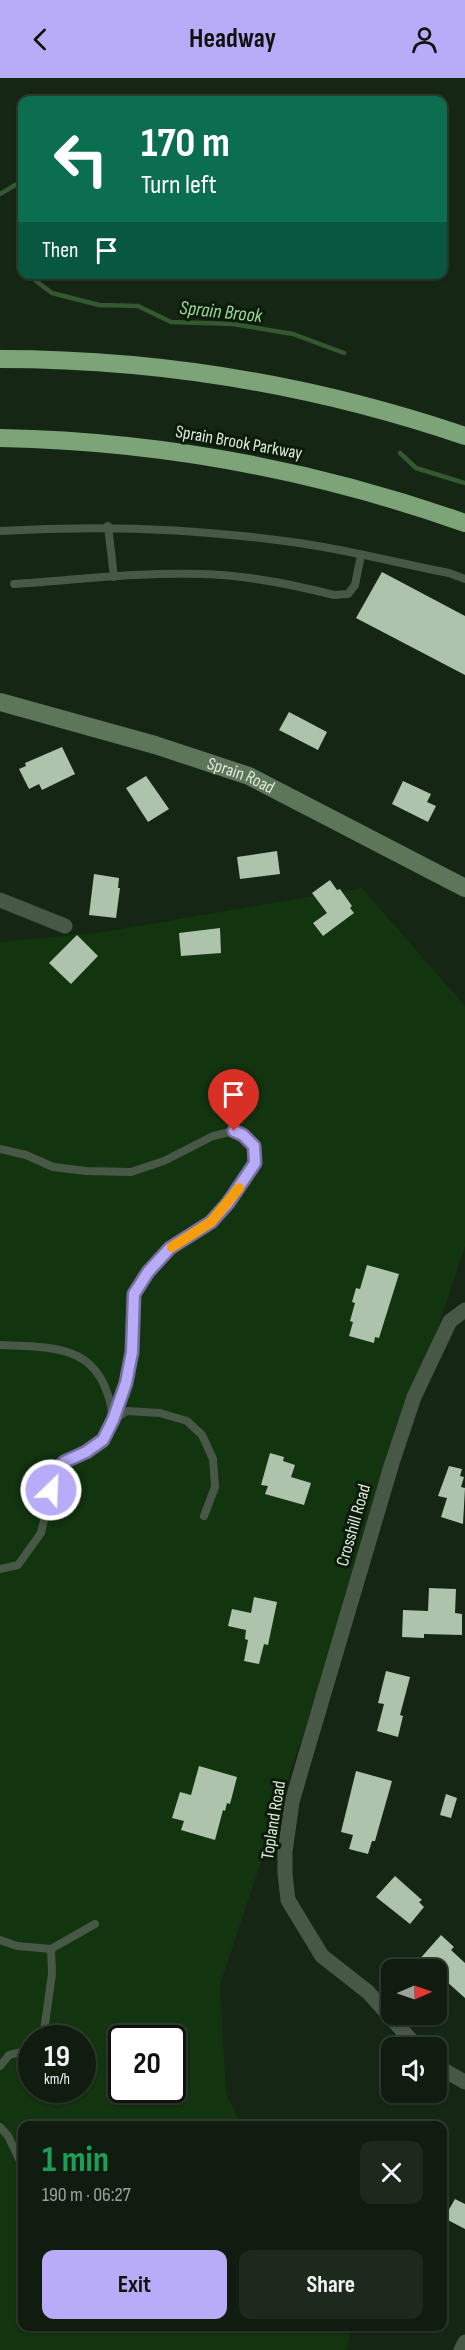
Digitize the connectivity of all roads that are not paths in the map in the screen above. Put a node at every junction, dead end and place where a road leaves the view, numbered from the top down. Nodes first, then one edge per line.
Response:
1 (0, 359) edge
2 (465, 436) edge
3 (0, 438) edge
4 (465, 523) edge
5 (108, 526) junction
6 (0, 531) edge
7 (361, 555) junction
8 (114, 577) junction
9 (465, 579) edge
10 (14, 584) dead end
11 (0, 702) edge
12 (465, 888) edge
13 (0, 900) edge
14 (65, 926) dead end
15 (0, 1149) edge
16 (465, 1310) edge
17 (0, 1345) edge
18 (113, 1420) junction
19 (204, 1516) dead end
20 (0, 1569) edge
21 (303, 1764) joint
22 (95, 1924) dead end
23 (0, 1940) edge
24 (51, 1949) junction
25 (45, 2025) edge
26 (408, 2037) edge
27 (18, 2053) edge
28 (0, 2066) edge
29 (447, 2072) edge
30 (465, 2082) edge
31 (0, 2127) edge
32 (18, 2156) edge
33 (465, 2342) edge
34 (461, 2350) edge

1 - 2 highway
3 - 4 highway, Sprain Brook Parkway
5 - 6 lane
5 - 7 lane
5 - 8 lane
7 - 8 lane
7 - 9 lane
8 - 10 lane
11 - 12 street, Sprain Road
13 - 14 street
15 - 18 lane
16 - 21 street, Crosshill Road
17 - 18 lane
18 - 19 lane
18 - 20 lane
21 - 26 street, Topland Road
22 - 24 lane
23 - 24 lane
24 - 25 lane
27 - 28 lane
29 - 30 street
31 - 32 lane
33 - 34 street

